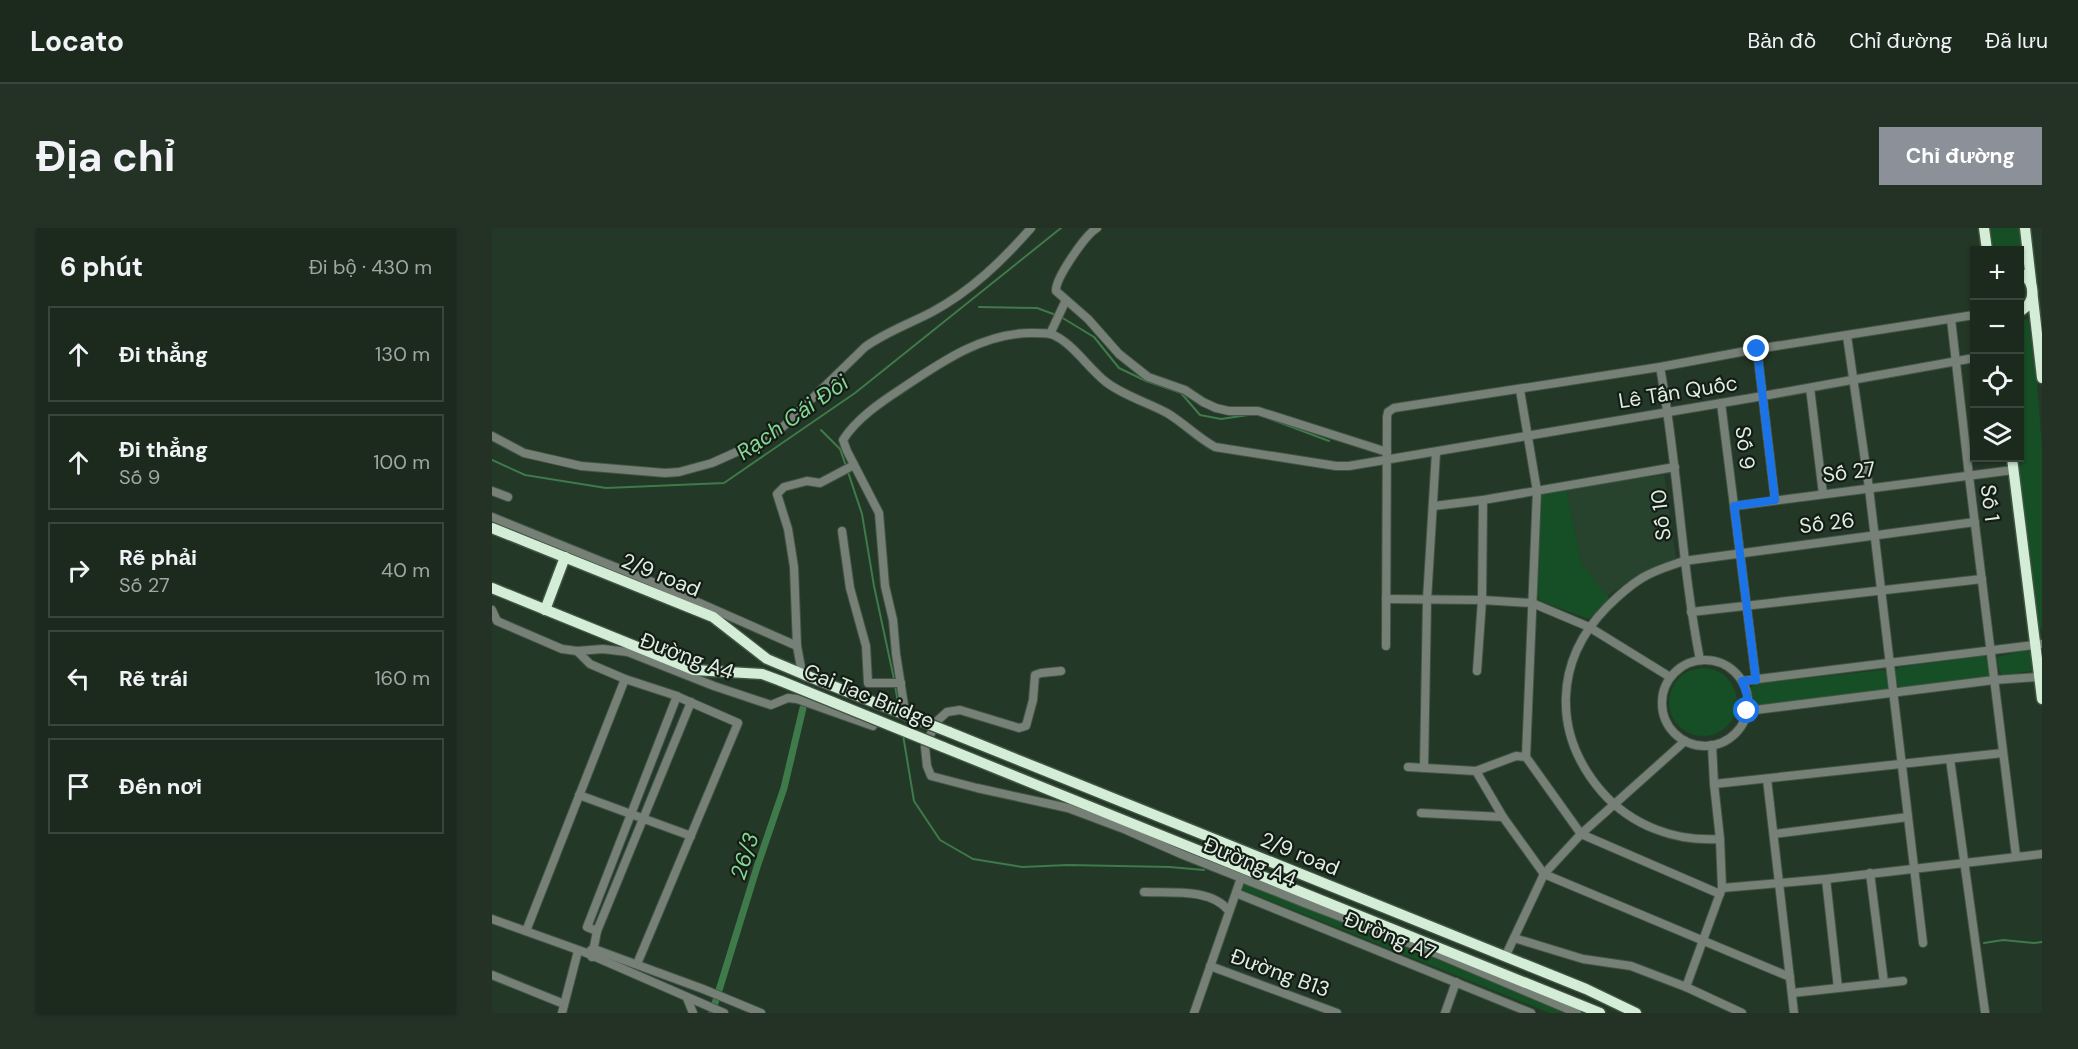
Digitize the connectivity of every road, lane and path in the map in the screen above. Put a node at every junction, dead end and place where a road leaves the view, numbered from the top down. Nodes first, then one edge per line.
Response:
1 (1031, 228) edge
2 (1097, 228) edge
3 (1984, 228) edge
4 (2025, 228) edge
5 (1986, 246) edge
6 (2024, 276) edge
7 (2037, 292) edge
8 (1066, 300) junction
9 (2024, 308) edge
10 (1970, 316) edge
11 (1951, 319) junction
12 (1050, 334) junction
13 (1847, 336) junction
14 (1757, 349) junction
15 (1970, 359) edge
16 (1957, 361) junction
17 (1660, 367) junction
18 (2042, 378) edge
19 (1855, 380) junction
20 (1810, 388) junction
21 (1520, 390) junction
22 (1763, 396) junction
23 (1721, 403) junction
24 (1668, 411) junction
25 (1528, 435) junction
26 (492, 436) edge
27 (1436, 452) junction
28 (1388, 456) junction
29 (2012, 462) edge
30 (852, 466) junction
31 (1675, 466) junction
32 (2013, 470) junction
33 (1969, 476) junction
34 (1869, 488) junction
35 (492, 491) edge
36 (1537, 491) junction
37 (1823, 494) junction
38 (508, 497) dead end
39 (1775, 500) junction
40 (1483, 501) junction
41 (1434, 506) junction
42 (1734, 506) junction
43 (492, 517) edge
44 (1975, 522) junction
45 (492, 528) edge
46 (842, 531) dead end
47 (1874, 535) junction
48 (1740, 553) junction
49 (565, 557) junction
50 (1684, 561) junction
51 (1982, 579) junction
52 (492, 588) edge
53 (1881, 589) junction
54 (1386, 599) junction
55 (1427, 600) junction
56 (1482, 600) junction
57 (1532, 603) junction
58 (1746, 605) junction
59 (492, 610) edge
60 (545, 610) junction
61 (1690, 612) junction
62 (1589, 627) junction
63 (2039, 644) edge
64 (797, 646) junction
65 (1386, 646) dead end
66 (1991, 650) junction
67 (577, 651) junction
68 (1700, 660) junction
69 (1890, 663) junction
70 (1061, 671) dead end
71 (1477, 671) dead end
72 (804, 674) junction
73 (1670, 677) junction
74 (2039, 677) junction
75 (625, 679) junction
76 (1756, 680) junction
77 (1994, 680) junction
78 (1742, 681) junction
79 (899, 683) junction
80 (1893, 693) junction
81 (677, 696) junction
82 (2042, 699) edge
83 (691, 702) junction
84 (904, 705) dead end
85 (1747, 711) junction
86 (873, 726) dead end
87 (949, 732) joint
88 (1685, 741) junction
89 (1712, 745) junction
90 (943, 747) joint
91 (2002, 753) junction
92 (1526, 757) junction
93 (1950, 759) junction
94 (1902, 764) junction
95 (1408, 767) dead end
96 (1424, 768) junction
97 (1476, 771) junction
98 (1767, 778) junction
99 (1714, 784) junction
100 (579, 795) junction
101 (1614, 805) junction
102 (1421, 813) dead end
103 (631, 814) junction
104 (1503, 817) junction
105 (1908, 817) junction
106 (644, 818) junction
107 (1581, 834) junction
108 (1774, 834) junction
109 (692, 836) junction
110 (1720, 839) junction
111 (2042, 854) edge
112 (2016, 856) junction
113 (1965, 862) junction
114 (1914, 868) junction
115 (1544, 873) junction
116 (1870, 873) junction
117 (1241, 878) junction
118 (1826, 879) junction
119 (1779, 884) junction
120 (1721, 891) junction
121 (1144, 892) dead end
122 (1236, 893) junction
123 (1229, 911) junction
124 (492, 919) edge
125 (597, 931) junction
126 (526, 932) junction
127 (1514, 938) junction
128 (1703, 941) junction
129 (1923, 942) dead end
130 (581, 952) junction
131 (593, 953) junction
132 (1505, 957) junction
133 (637, 964) junction
134 (1210, 966) junction
135 (492, 975) edge
136 (1790, 977) junction
137 (1903, 981) dead end
138 (1456, 982) junction
139 (1884, 983) junction
140 (1686, 987) junction
141 (1838, 988) junction
142 (1792, 993) junction
143 (687, 998) junction
144 (564, 1004) junction
145 (1197, 1012) edge
146 (1985, 1012) edge
147 (562, 1013) edge
148 (693, 1013) edge
149 (724, 1013) edge
150 (761, 1013) edge
151 (1337, 1013) edge
152 (1444, 1013) edge
153 (1531, 1013) edge
154 (1577, 1013) edge
155 (1600, 1013) edge
156 (1636, 1013) edge
157 (1742, 1013) edge
158 (1794, 1013) edge

1 - 26 street
2 - 8 street
3 - 5 highway
4 - 7 highway
6 - 7 highway
7 - 9 highway
7 - 18 highway
8 - 12 street
8 - 28 street
10 - 11 street
11 - 13 street
11 - 16 street, Số 1
12 - 28 street, Lê Tấn Quốc
12 - 30 street
13 - 14 street
13 - 19 street
14 - 17 street
14 - 22 street
15 - 16 street, Lê Tấn Quốc
16 - 19 street, Lê Tấn Quốc
16 - 33 street, Số 1
17 - 21 street
17 - 24 street, Số 10
19 - 20 street, Lê Tấn Quốc
19 - 34 street
20 - 22 street, Lê Tấn Quốc
20 - 37 street
21 - 25 street
21 - 28 street
22 - 23 street, Lê Tấn Quốc
22 - 39 street
23 - 24 street, Lê Tấn Quốc
23 - 42 street, Số 9
24 - 25 street, Lê Tấn Quốc
24 - 31 street, Số 10
25 - 27 street, Lê Tấn Quốc
25 - 36 street
27 - 28 street, Lê Tấn Quốc
27 - 41 street
28 - 54 street
29 - 32 highway
30 - 64 street
30 - 79 street
31 - 36 street
31 - 50 street, Số 10
32 - 33 street, Số 27
32 - 63 highway
33 - 34 street, Số 27
33 - 44 street, Số 1
34 - 37 street, Số 27
34 - 47 street
35 - 38 street
36 - 40 street
36 - 57 street
37 - 39 street, Số 27
39 - 42 street, Số 27
40 - 41 street
40 - 56 street
41 - 55 street
42 - 48 street, Số 9
43 - 64 street
44 - 47 street, Số 26
44 - 51 street, Số 1
45 - 49 highway, 2/9 road
46 - 79 street
47 - 48 street, Số 26
47 - 53 street
48 - 50 street, Số 26
48 - 58 street, Số 9
49 - 60 highway
49 - 72 highway, 2/9 road
50 - 61 street, Số 10
50 - 62 street, Số 26
51 - 53 street
51 - 66 street, Số 1
52 - 60 highway
53 - 58 street
53 - 69 street
54 - 55 street
54 - 65 street
55 - 56 street
55 - 96 street
56 - 57 street
56 - 71 street
57 - 62 street
57 - 92 street
58 - 61 street
58 - 76 street, Số 9
59 - 67 street, Đường A4
60 - 90 highway, Cai Tac Bridge, bridge
61 - 68 street, Số 10
62 - 73 street
62 - 101 street, Số 26
63 - 66 street
63 - 74 highway
64 - 72 street
66 - 69 street
66 - 77 street, Số 1
67 - 75 street
67 - 86 street, Đường A4
68 - 73 street
68 - 78 street
69 - 76 street
69 - 80 street
70 - 117 street, Đường A4
72 - 87 highway, Cai Tac Bridge, bridge
73 - 88 street
74 - 77 street
74 - 82 highway
75 - 81 street
75 - 100 street
76 - 78 street
77 - 80 street
77 - 91 street, Số 1
78 - 85 street
79 - 84 street
80 - 85 street
80 - 94 street
81 - 83 street
81 - 103 street
83 - 106 street
83 - 109 street
85 - 89 street
87 - 132 highway, 2/9 road
88 - 89 street
88 - 101 street
89 - 99 street
90 - 155 highway, 2/9 road
91 - 93 street
91 - 112 street, Số 1
92 - 97 street
92 - 107 street
93 - 94 street
93 - 113 street
94 - 98 street
94 - 105 street
95 - 96 street
96 - 97 street
97 - 104 street
98 - 99 street
98 - 108 street
99 - 110 street
100 - 103 street
100 - 126 street
101 - 107 street
101 - 110 street, Số 26
102 - 104 street
103 - 106 street
103 - 125 street
104 - 115 street
105 - 108 street
105 - 114 street
106 - 109 street
106 - 125 street
107 - 115 street
107 - 120 street
108 - 119 street
109 - 133 street
110 - 120 street
111 - 112 street
112 - 113 street
113 - 114 street
113 - 146 street
114 - 116 street
114 - 129 street
115 - 127 street
115 - 128 street
116 - 118 street
116 - 139 street
117 - 122 street
117 - 154 street, Đường A4
118 - 119 street
118 - 141 street
119 - 120 street
119 - 136 street
120 - 128 street
121 - 123 street
122 - 123 street
122 - 138 street, Đường A7
123 - 134 street
124 - 126 street
125 - 131 street
126 - 130 street
127 - 132 street
127 - 140 street
128 - 136 street
128 - 140 street
130 - 131 street
130 - 144 street
131 - 133 street
131 - 143 street
132 - 156 highway, 2/9 road
133 - 150 street
134 - 145 street
134 - 151 street, Đường B13
135 - 144 street
136 - 142 street
137 - 139 street
138 - 152 street
138 - 153 street, Đường A7
139 - 141 street
140 - 157 street
141 - 142 street
142 - 158 street
143 - 148 street
143 - 149 street
144 - 147 street

